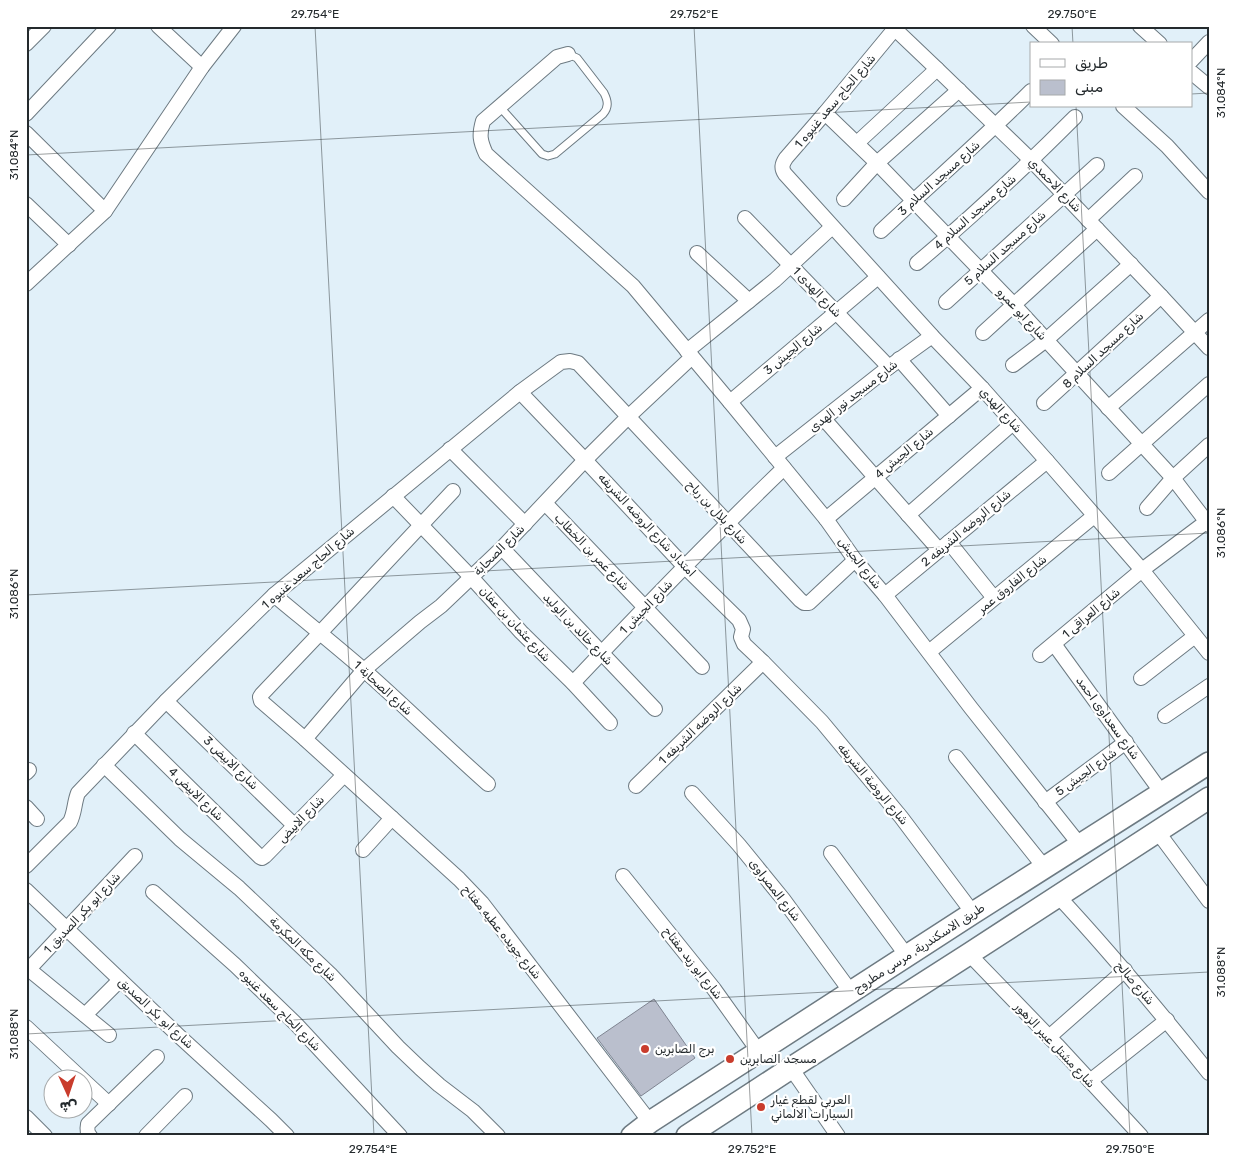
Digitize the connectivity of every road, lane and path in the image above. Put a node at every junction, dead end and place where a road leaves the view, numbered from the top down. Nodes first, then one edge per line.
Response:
1 (44, 26) edge
2 (109, 26) edge
3 (234, 26) edge
4 (1033, 26) edge
5 (161, 27) edge
6 (896, 28) edge
7 (1050, 42) edge
8 (1209, 42) edge
9 (26, 44) edge
10 (568, 54) joint
11 (1192, 60) edge
12 (202, 67) junction
13 (938, 69) junction
14 (1192, 73) edge
15 (1209, 87) edge
16 (959, 90) junction
17 (1030, 93) edge
18 (499, 106) junction
19 (1125, 108) edge
20 (825, 113) junction
21 (26, 114) edge
22 (1075, 117) dead end
23 (996, 126) junction
24 (26, 133) edge
25 (857, 143) junction
26 (1032, 161) junction
27 (877, 163) junction
28 (1097, 165) dead end
29 (785, 174) joint
30 (1135, 176) dead end
31 (1209, 192) edge
32 (1064, 195) junction
33 (844, 199) dead end
34 (913, 201) junction
35 (26, 204) edge
36 (105, 211) junction
37 (745, 218) dead end
38 (1093, 224) junction
39 (832, 227) junction
40 (882, 231) dead end
41 (949, 236) junction
42 (69, 245) junction
43 (697, 253) dead end
44 (917, 263) dead end
45 (1131, 264) junction
46 (791, 265) junction
47 (981, 270) junction
48 (878, 277) junction
49 (28, 279) edge
50 (1161, 296) junction
51 (749, 301) junction
52 (946, 302) dead end
53 (1014, 305) junction
54 (837, 313) junction
55 (1209, 320) edge
56 (983, 333) dead end
57 (1195, 333) junction
58 (932, 336) junction
59 (1046, 340) junction
60 (1209, 348) edge
61 (689, 354) junction
62 (894, 363) junction
63 (1013, 365) dead end
64 (584, 370) joint
65 (1077, 373) junction
66 (1209, 384) edge
67 (982, 388) junction
68 (520, 392) junction
69 (730, 402) junction
70 (1044, 403) dead end
71 (1108, 408) junction
72 (949, 416) junction
73 (628, 418) junction
74 (824, 419) junction
75 (1013, 423) junction
76 (1141, 444) junction
77 (1209, 445) edge
78 (450, 449) junction
79 (585, 460) junction
80 (1047, 461) junction
81 (780, 462) junction
82 (1109, 473) dead end
83 (876, 477) junction
84 (1173, 478) junction
85 (453, 491) dead end
86 (393, 496) junction
87 (545, 503) junction
88 (1147, 508) dead end
89 (908, 515) junction
90 (1094, 516) junction
91 (826, 519) junction
92 (727, 523) junction
93 (422, 524) junction
94 (525, 524) junction
95 (1208, 525) edge
96 (944, 546) junction
97 (502, 548) junction
98 (855, 560) junction
99 (684, 566) junction
100 (1142, 570) junction
101 (471, 577) junction
102 (274, 595) junction
103 (885, 595) junction
104 (994, 598) junction
105 (645, 607) junction
106 (320, 633) junction
107 (1195, 636) junction
108 (1054, 644) junction
109 (929, 652) junction
110 (602, 653) junction
111 (1209, 653) edge
112 (1040, 656) dead end
113 (764, 662) junction
114 (702, 667) dead end
115 (364, 670) junction
116 (1140, 678) dead end
117 (573, 683) junction
118 (1209, 686) edge
119 (166, 701) junction
120 (655, 709) dead end
121 (1165, 716) dead end
122 (610, 724) dead end
123 (134, 734) junction
124 (306, 740) junction
125 (1126, 742) junction
126 (956, 757) dead end
127 (1209, 763) edge
128 (104, 765) junction
129 (344, 775) junction
130 (488, 784) dead end
131 (636, 786) dead end
132 (692, 793) dead end
133 (1162, 793) junction
134 (1209, 798) edge
135 (1045, 802) junction
136 (26, 807) edge
137 (392, 818) junction
138 (37, 819) dead end
139 (295, 826) junction
140 (1158, 831) junction
141 (1080, 846) junction
142 (363, 850) dead end
143 (831, 854) dead end
144 (257, 855) joint
145 (135, 856) dead end
146 (26, 866) edge
147 (1045, 868) junction
148 (623, 876) dead end
149 (26, 890) edge
150 (153, 892) dead end
151 (1058, 896) junction
152 (1209, 901) edge
153 (973, 913) junction
154 (66, 928) junction
155 (969, 954) junction
156 (907, 956) junction
157 (28, 968) edge
158 (1125, 970) junction
159 (120, 980) junction
160 (851, 992) junction
161 (819, 1013) junction
162 (85, 1015) junction
163 (1167, 1020) junction
164 (26, 1027) edge
165 (108, 1035) dead end
166 (1049, 1037) junction
167 (837, 1039) junction
168 (759, 1052) junction
169 (157, 1057) dead end
170 (791, 1068) junction
171 (1209, 1073) edge
172 (1090, 1081) junction
173 (185, 1096) dead end
174 (109, 1104) junction
175 (650, 1122) junction
176 (29, 1125) edge
177 (45, 1136) edge
178 (90, 1136) edge
179 (146, 1136) edge
180 (287, 1136) edge
181 (400, 1136) edge
182 (498, 1136) edge
183 (632, 1136) edge
184 (687, 1136) edge
185 (838, 1136) edge
186 (1141, 1136) edge

1 - 9 street
2 - 21 street
3 - 12 street
4 - 7 street
5 - 12 street
6 - 13 street, شارع الاحمدي
6 - 20 street, شارع الحاج سعد غنيوه 1
8 - 11 street
10 - 18 street, شارع الجيش
10 - 18 lane
12 - 36 street
13 - 16 street, شارع الاحمدي
13 - 25 street
14 - 15 street
16 - 23 street, شارع الاحمدي
16 - 27 street
17 - 23 street, شارع مسجد السلام 3
18 - 61 street, شارع الجيش
19 - 31 street
20 - 25 street, شارع ابو عمرو
20 - 29 street, شارع الحاج سعد غنيوه 1
22 - 26 street, شارع مسجد السلام 4
23 - 26 street, شارع الاحمدي
23 - 34 street, شارع مسجد السلام 3
24 - 36 street
25 - 27 street, شارع ابو عمرو
26 - 32 street, شارع الاحمدي
26 - 41 street, شارع مسجد السلام 4
27 - 33 street
27 - 34 street, شارع ابو عمرو
28 - 32 street, شارع مسجد السلام 5
29 - 39 street, شارع الهدي
30 - 38 street
32 - 38 street, شارع الاحمدي
32 - 47 street, شارع مسجد السلام 5
34 - 40 street, شارع مسجد السلام 3
34 - 41 street, شارع ابو عمرو
35 - 42 street
36 - 42 street
37 - 46 street, شارع الهدى 1
38 - 45 street, شارع الاحمدي
38 - 53 street
39 - 46 street, شارع الصحابة
39 - 48 street, شارع الهدي
41 - 44 street, شارع مسجد السلام 4
41 - 47 street, شارع ابو عمرو
42 - 49 street
43 - 51 street
45 - 50 street, شارع الاحمدي
45 - 59 street
46 - 51 street, شارع الصحابة
46 - 54 street, شارع الهدى 1
47 - 52 street, شارع مسجد السلام 5
47 - 53 street, شارع ابو عمرو
48 - 54 street, شارع الجيش 3
48 - 58 street, شارع الهدي
50 - 57 street, شارع الاحمدي
50 - 65 street, شارع مسجد السلام 8
51 - 61 street, شارع الصحابة
53 - 56 street
53 - 59 street, شارع ابو عمرو
54 - 62 street, شارع الهدى 1
54 - 69 street, شارع الجيش 3
55 - 57 street
57 - 60 street, شارع الاحمدي
57 - 71 street
58 - 62 street, شارع مسجد نور الهدى
58 - 67 street, شارع الهدي
59 - 63 street
59 - 65 street, شارع ابو عمرو
61 - 69 street, شارع الجيش
61 - 73 street, شارع الصحابة
62 - 72 street, شارع الهدى 1
62 - 74 street, شارع مسجد نور الهدى
64 - 68 street, شارع الحاج سعد غنيوه 1
64 - 73 street, شارع بلال بن رباح
65 - 70 street, شارع مسجد السلام 8
65 - 71 street, شارع ابو عمرو
66 - 76 street
67 - 72 street, شارع الجيش 4
67 - 75 street, شارع الهدي
68 - 78 street, شارع الحاج سعد غنيوه 1
68 - 79 street, امتداد شارع الروضه الشريفه
69 - 81 street, شارع الجيش
71 - 76 street, شارع ابو عمرو
72 - 83 street, شارع الجيش 4
73 - 79 street, شارع الصحابة
73 - 92 street, شارع بلال بن رباح
74 - 81 street, شارع مسجد نور الهدى
74 - 83 street
75 - 80 street, شارع الهدي
75 - 89 street
76 - 82 street
76 - 84 street, شارع ابو عمرو
77 - 84 street
78 - 86 street, شارع الحاج سعد غنيوه 1
78 - 94 street
79 - 87 street, شارع الصحابة
79 - 99 street, امتداد شارع الروضه الشريفه
80 - 90 street, شارع الهدي
80 - 96 street, شارع الروضه الشريفه 2
81 - 91 street, شارع الجيش
81 - 92 street, شارع الجيش 1
83 - 89 street
83 - 91 street, شارع الجيش 4
84 - 88 street
84 - 95 street, شارع ابو عمرو
85 - 93 street
86 - 93 street, شارع عثمان بن عفان
86 - 102 street, شارع الحاج سعد غنيوه 1
87 - 94 street, شارع الصحابة
87 - 105 street, شارع عمر بن الخطاب
89 - 96 street
90 - 100 street, شارع الهدي
90 - 104 street, شارع الفاروق عمر
91 - 98 street, شارع الجيش
92 - 98 street, شارع بلال بن رباح
92 - 99 street, شارع الجيش 1
93 - 101 street, شارع عثمان بن عفان
93 - 106 street
94 - 97 street, شارع الصحابة
95 - 100 street, شارع العراقى 1
96 - 103 street, شارع الروضه الشريفه 2
96 - 104 street
97 - 101 street, شارع الصحابة
97 - 110 street, شارع خالد بن الوليد
98 - 103 street, شارع الجيش
99 - 105 street, شارع الجيش 1
99 - 113 street, امتداد شارع الروضه الشريفه
100 - 107 street, شارع الهدي
100 - 108 street, شارع العراقى 1
101 - 115 street, شارع الصحابة
101 - 117 street, شارع عثمان بن عفان
102 - 106 street, شارع الصحابة 1
102 - 119 street, شارع الحاج سعد غنيوه 1
103 - 109 street, شارع الجيش
104 - 109 street, شارع الفاروق عمر
105 - 110 street, شارع الجيش 1
105 - 114 street, شارع عمر بن الخطاب
106 - 115 street, شارع الصحابة 1
106 - 124 street, شارع جويده عطيه مفتاح
107 - 111 street, شارع الهدي
107 - 116 street
108 - 112 street, شارع العراقى 1
108 - 125 street, شارع سعداوى احمد
109 - 135 street, شارع الجيش
110 - 117 street, شارع الجيش 1
110 - 120 street, شارع خالد بن الوليد
113 - 131 street, شارع الروضه الشريفه 1
113 - 153 street, شارع الروضة الشريفه
115 - 124 street, شارع الصحابة
115 - 130 street, شارع الصحابة 1
117 - 122 street, شارع عثمان بن عفان
118 - 121 street
119 - 123 street, شارع الحاج سعد غنيوه 1
119 - 139 street, شارع الابيض 3
123 - 128 street, شارع الحاج سعد غنيوه 1
123 - 144 street, شارع الابيض 4
124 - 129 street, شارع جويده عطيه مفتاح
125 - 133 street, شارع سعداوى احمد
125 - 135 street, شارع الجيش 5
126 - 147 street
127 - 133 main road, طريق الاسكندرية, مرسى مطروح
128 - 146 street, شارع الحاج سعد غنيوه 1
128 - 182 street, شارع مكه المكرمة
129 - 137 street, شارع جويده عطيه مفتاح
129 - 139 street, شارع الابيض
132 - 160 street, شارع المصراوى
133 - 141 main road, طريق الاسكندرية, مرسى مطروح
134 - 140 main road
135 - 141 street, شارع الجيش
136 - 138 street
137 - 142 street
137 - 175 street, شارع جويده عطيه مفتاح
139 - 144 street, شارع الابيض
140 - 151 main road
140 - 152 street
141 - 147 main road, طريق الاسكندرية, مرسى مطروح
143 - 156 street
145 - 154 street, شارع ابو بكر الصديق 1
147 - 153 main road, طريق الاسكندرية, مرسى مطروح
148 - 168 street, شارع ابو زيد مفتاح
149 - 154 street, شارع ابو بكر الصديق
150 - 181 street, شارع الحاج سعد غنيوه
151 - 155 main road
151 - 158 street, شارع صالح
153 - 156 main road, طريق الاسكندرية, مرسى مطروح
154 - 157 street, شارع ابو بكر الصديق 1
154 - 159 street, شارع ابو بكر الصديق
155 - 166 street, شارع مشتل عبير الزهور
155 - 167 main road
156 - 160 main road, طريق الاسكندرية, مرسى مطروح
157 - 162 street
158 - 163 street, شارع صالح
158 - 166 street
159 - 162 street
159 - 180 street, شارع ابو بكر الصديق
160 - 161 main road, طريق الاسكندرية, مرسى مطروح
161 - 167 main road
161 - 168 main road, طريق الاسكندرية, مرسى مطروح
162 - 165 street
163 - 171 street, شارع صالح
163 - 172 street
164 - 174 street
166 - 172 street, شارع مشتل عبير الزهور
167 - 170 main road
168 - 175 main road, طريق الاسكندرية, مرسى مطروح
169 - 174 street
170 - 184 main road
170 - 185 street
172 - 186 street, شارع مشتل عبير الزهور
173 - 179 street
174 - 178 street
175 - 183 main road, طريق الاسكندرية, مرسى مطروح
176 - 177 street

